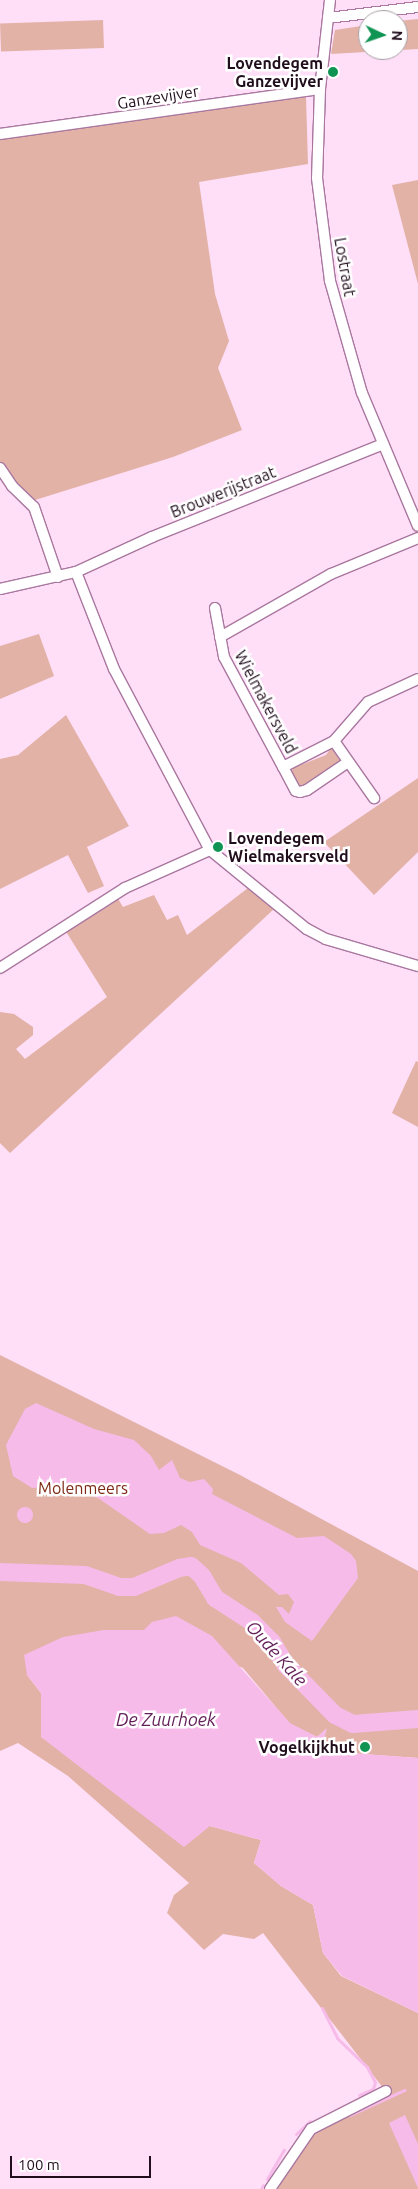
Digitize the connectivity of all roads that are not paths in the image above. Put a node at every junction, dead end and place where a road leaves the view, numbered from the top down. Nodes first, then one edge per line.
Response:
1 (330, 0) edge
2 (418, 7) edge
3 (328, 18) junction
4 (320, 89) junction
5 (0, 134) edge
6 (383, 444) junction
7 (0, 468) edge
8 (418, 526) edge
9 (418, 538) edge
10 (76, 572) junction
11 (58, 577) junction
12 (0, 589) edge
13 (215, 608) dead end
14 (220, 637) junction
15 (418, 679) edge
16 (334, 741) junction
17 (348, 762) junction
18 (283, 767) junction
19 (374, 798) dead end
20 (210, 850) junction
21 (418, 966) edge
22 (0, 968) edge
23 (386, 2091) dead end
24 (270, 2189) edge

1 - 3 street, Lostraat
2 - 3 street
3 - 4 street, Lostraat
4 - 5 street, Ganzevijver
4 - 6 street, Lostraat
6 - 8 street, Lostraat
6 - 10 street, Brouwerijstraat
7 - 11 street
9 - 14 street
10 - 11 street, Brouwerijstraat
10 - 20 street
11 - 12 street, Brouwerijstraat
13 - 14 street, Wielmakersveld
14 - 18 street, Wielmakersveld
15 - 16 street, Wielmakersveld
16 - 17 street
16 - 18 street, Wielmakersveld
17 - 18 street
17 - 19 street
20 - 21 street
20 - 22 street
23 - 24 street

